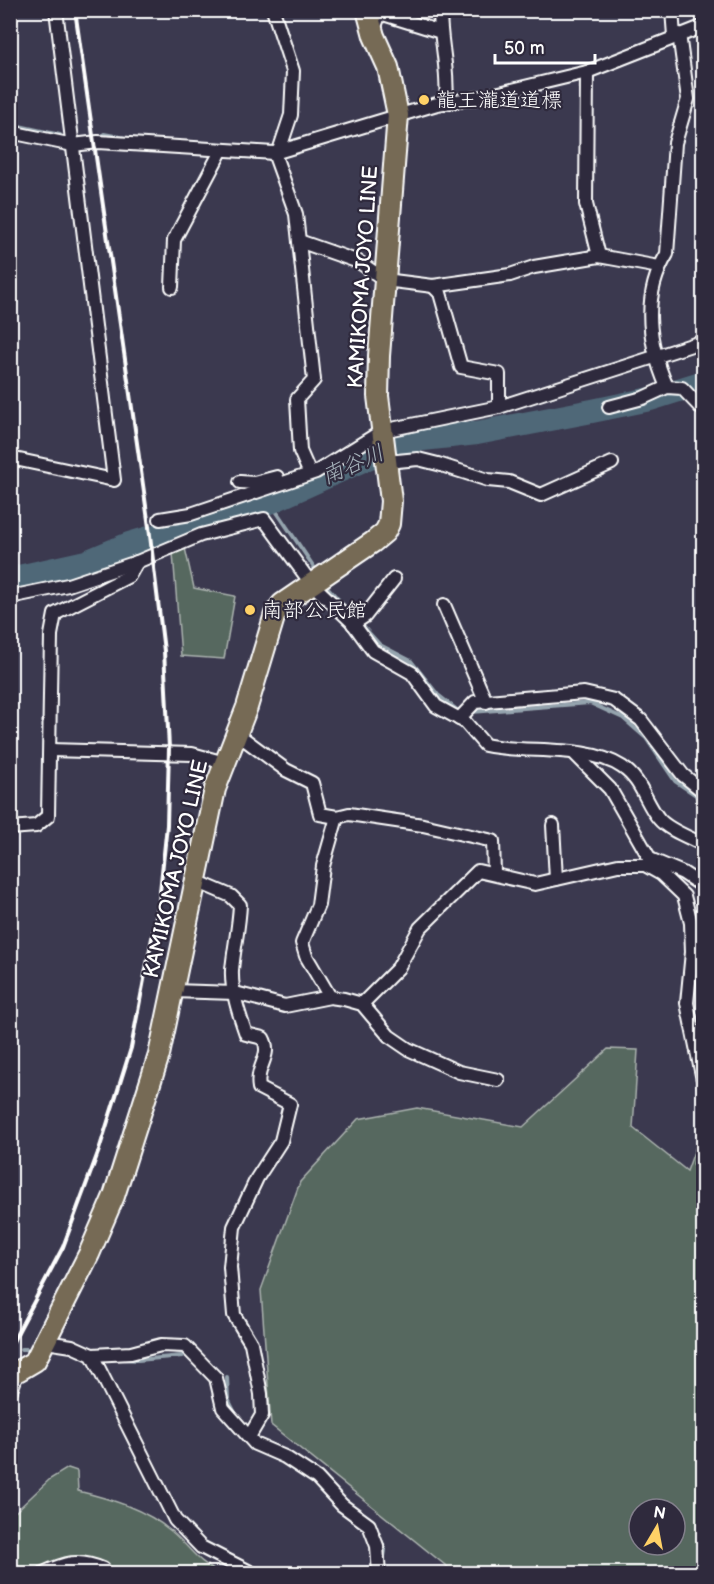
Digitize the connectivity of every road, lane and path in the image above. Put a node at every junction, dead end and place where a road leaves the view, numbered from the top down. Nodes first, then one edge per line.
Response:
1 (56, 10) edge
2 (273, 10) edge
3 (367, 10) edge
4 (440, 10) edge
5 (672, 10) edge
6 (704, 26) edge
7 (441, 32) junction
8 (373, 33) junction
9 (676, 35) junction
10 (587, 72) junction
11 (446, 103) junction
12 (398, 115) junction
13 (10, 132) edge
14 (73, 145) junction
15 (221, 151) junction
16 (276, 152) junction
17 (299, 241) junction
18 (598, 256) junction
19 (659, 267) junction
20 (385, 280) junction
21 (433, 286) junction
22 (172, 287) dead end
23 (704, 341) edge
24 (654, 357) junction
25 (667, 387) junction
26 (499, 407) junction
27 (609, 407) dead end
28 (704, 411) edge
29 (376, 436) junction
30 (10, 458) edge
31 (387, 460) junction
32 (612, 462) dead end
33 (307, 467) junction
34 (240, 482) dead end
35 (160, 519) dead end
36 (137, 562) junction
37 (394, 579) dead end
38 (311, 583) junction
39 (10, 597) edge
40 (444, 605) dead end
41 (353, 624) junction
42 (486, 702) junction
43 (459, 719) junction
44 (236, 733) junction
45 (50, 750) junction
46 (574, 753) junction
47 (225, 763) junction
48 (704, 792) edge
49 (338, 817) junction
50 (553, 825) dead end
51 (10, 828) edge
52 (704, 845) edge
53 (653, 865) junction
54 (494, 873) junction
55 (556, 879) junction
56 (196, 881) junction
57 (704, 886) edge
58 (173, 992) junction
59 (235, 993) junction
60 (330, 997) junction
61 (362, 1005) junction
62 (498, 1080) dead end
63 (704, 1085) edge
64 (704, 1152) edge
65 (704, 1182) edge
66 (46, 1342) junction
67 (92, 1355) junction
68 (14, 1371) edge
69 (10, 1393) edge
70 (249, 1437) junction
71 (41, 1574) edge
72 (104, 1574) edge
73 (254, 1574) edge
74 (379, 1574) edge

1 - 14 street
2 - 16 street
3 - 8 main road, KAMIKOMA JOYO LINE
4 - 7 street
5 - 9 street
6 - 9 street
7 - 8 street
7 - 11 street
8 - 12 main road, KAMIKOMA JOYO LINE
9 - 10 street
9 - 19 street
10 - 11 street
10 - 18 street
11 - 12 street
12 - 16 street
12 - 20 main road, KAMIKOMA JOYO LINE
13 - 14 street
14 - 15 street
14 - 30 street
15 - 16 street
15 - 22 street
16 - 17 street
17 - 20 street
17 - 33 street
18 - 19 street
18 - 21 street
19 - 24 street
20 - 21 street
20 - 29 main road, KAMIKOMA JOYO LINE
21 - 26 street
23 - 24 street
24 - 25 street
24 - 26 street
25 - 27 street
25 - 28 street
26 - 29 street
29 - 31 main road, KAMIKOMA JOYO LINE
29 - 33 street
29 - 35 street
31 - 32 street
31 - 38 main road, KAMIKOMA JOYO LINE
33 - 34 street
36 - 38 street
36 - 39 street
36 - 45 street
37 - 41 street
38 - 41 street
38 - 44 main road, KAMIKOMA JOYO LINE
40 - 42 street
41 - 43 street
42 - 43 street
42 - 48 street
43 - 46 street
44 - 47 main road, KAMIKOMA JOYO LINE
44 - 49 street
45 - 47 street
45 - 51 street
46 - 52 street
46 - 53 street
47 - 56 main road, KAMIKOMA JOYO LINE
49 - 54 street
49 - 60 street
50 - 55 street
53 - 55 street
53 - 57 street
53 - 63 street
54 - 55 street
54 - 61 street
56 - 58 main road, KAMIKOMA JOYO LINE
56 - 59 street
58 - 59 street
58 - 66 main road, KAMIKOMA JOYO LINE
59 - 60 street
59 - 70 street
60 - 61 street
61 - 62 street
64 - 65 street
66 - 67 street
66 - 68 main road, KAMIKOMA JOYO LINE
67 - 70 street
67 - 73 street
68 - 69 street
70 - 74 street
71 - 72 street

